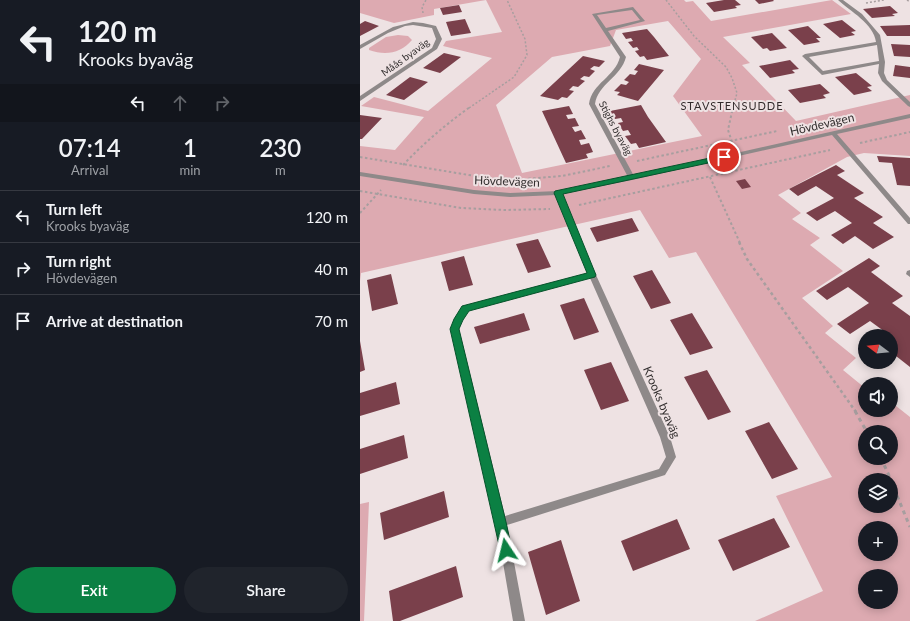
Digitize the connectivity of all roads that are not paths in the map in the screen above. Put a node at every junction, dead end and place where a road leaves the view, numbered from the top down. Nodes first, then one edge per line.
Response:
1 (840, 0) edge
2 (606, 30) junction
3 (879, 43) junction
4 (360, 47) edge
5 (882, 62) junction
6 (360, 100) edge
7 (910, 105) edge
8 (910, 116) edge
9 (833, 132) junction
10 (360, 174) edge
11 (632, 178) junction
12 (558, 193) junction
13 (910, 222) edge
14 (592, 275) junction
15 (501, 522) junction
16 (518, 621) edge

1 - 3 street
2 - 2 street, Stighs byaväg
2 - 11 street, Stighs byaväg
3 - 5 street
3 - 5 street
4 - 6 street, Måås byaväg
5 - 7 street
8 - 9 street, Hövdevägen
9 - 11 street, Hövdevägen
9 - 13 street
10 - 12 street, Hövdevägen
11 - 12 street, Hövdevägen
12 - 14 street, Krooks byaväg
14 - 15 street
14 - 15 street, Krooks byaväg
15 - 16 street

